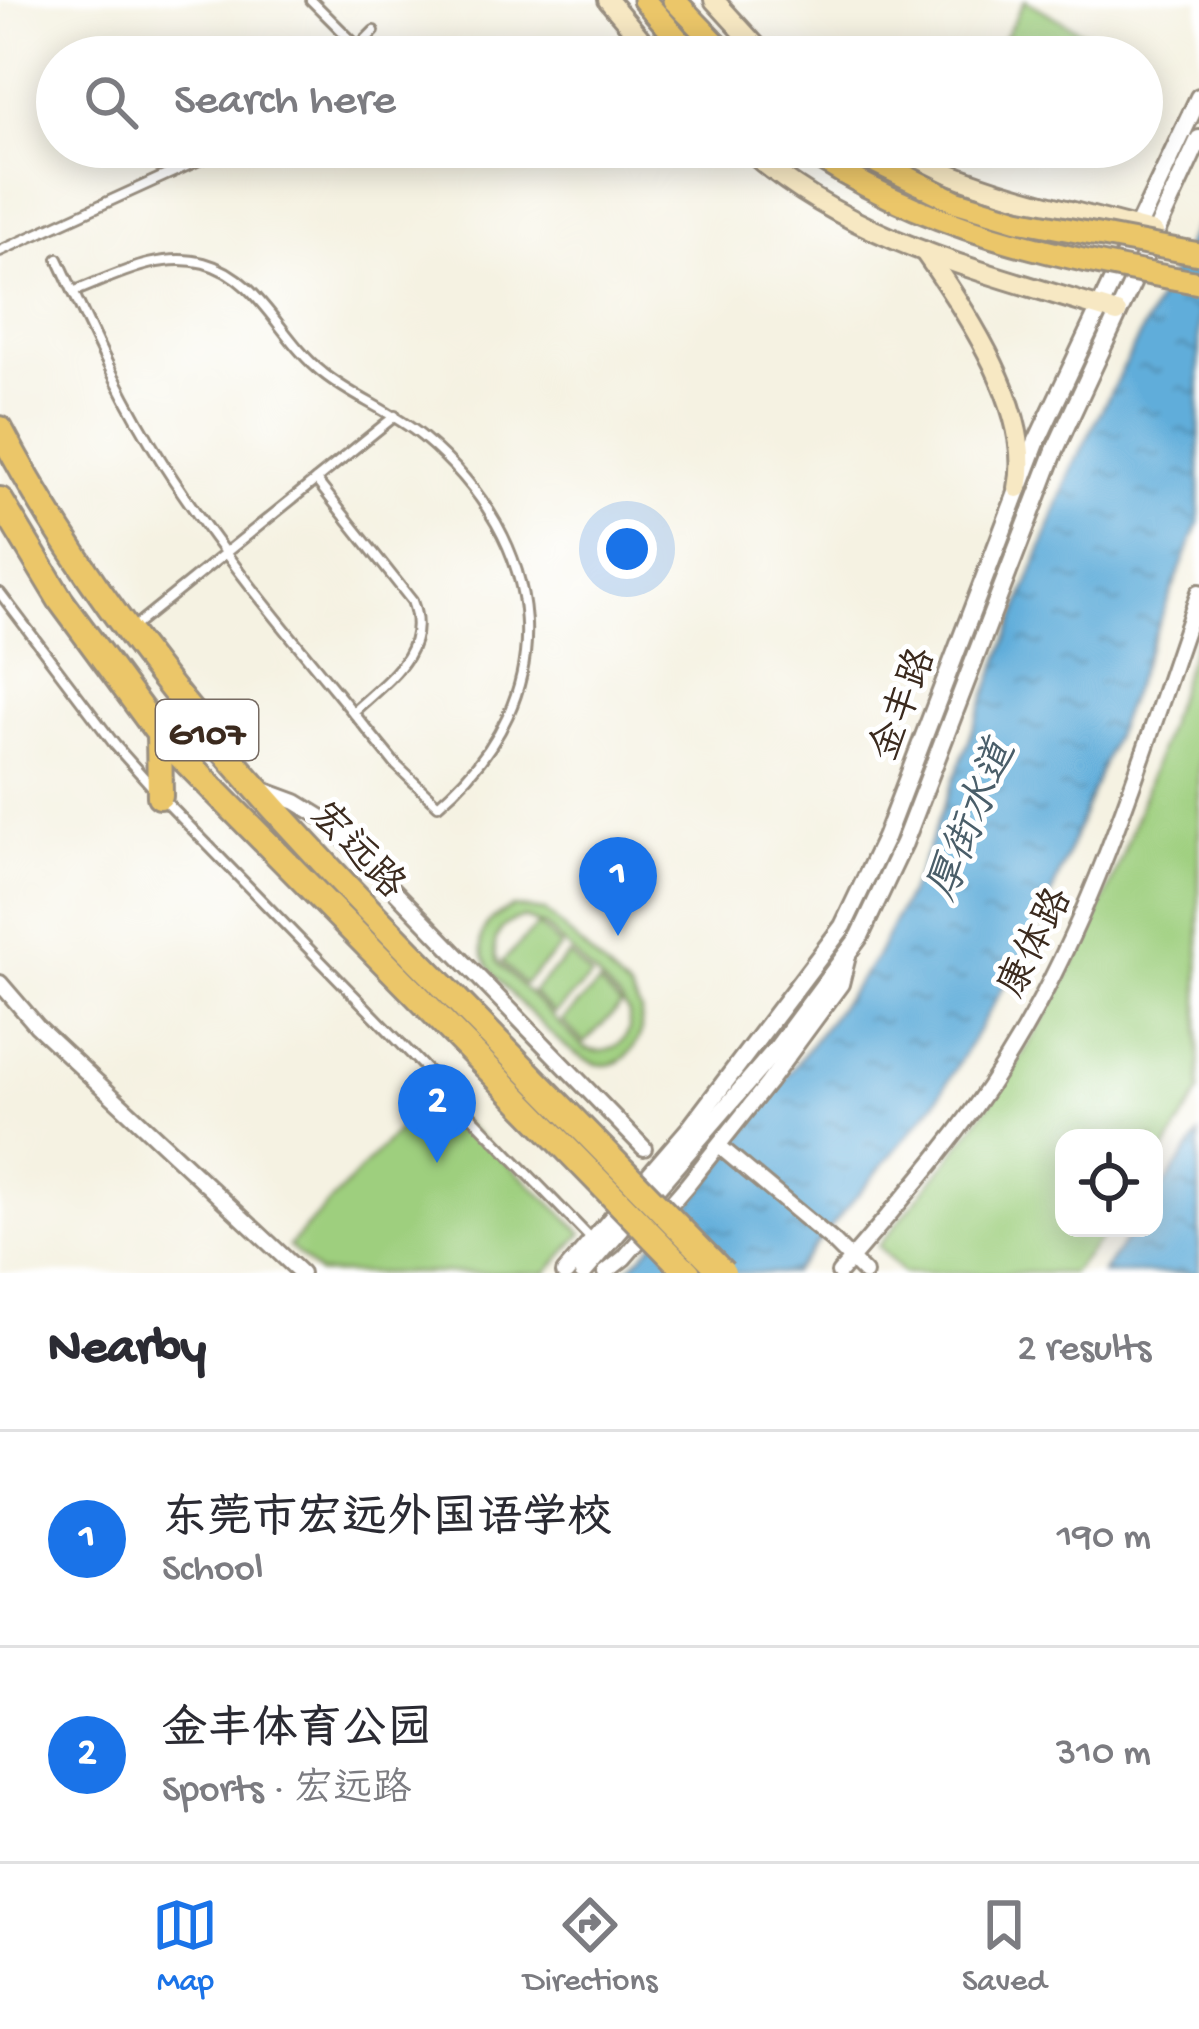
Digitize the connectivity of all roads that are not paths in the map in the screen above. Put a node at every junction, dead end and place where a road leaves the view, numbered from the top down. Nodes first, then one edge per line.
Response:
1 (311, 0) edge
2 (608, 0) edge
3 (644, 0) edge
4 (674, 0) edge
5 (714, 0) edge
6 (374, 32) dead end
7 (347, 36) edge
8 (370, 36) edge
9 (638, 36) edge
10 (675, 36) edge
11 (709, 36) edge
12 (747, 36) edge
13 (1199, 97) edge
14 (1199, 140) edge
15 (182, 168) edge
16 (773, 168) edge
17 (838, 168) edge
18 (888, 168) edge
19 (933, 168) edge
20 (1145, 231) junction
21 (0, 251) edge
22 (924, 251) junction
23 (1199, 254) edge
24 (58, 260) dead end
25 (1199, 283) edge
26 (73, 292) junction
27 (1108, 310) junction
28 (395, 416) junction
29 (0, 429) edge
30 (316, 480) junction
31 (1018, 488) junction
32 (0, 500) edge
33 (226, 553) junction
34 (1199, 592) edge
35 (0, 593) edge
36 (130, 630) junction
37 (353, 712) junction
38 (159, 734) junction
39 (250, 784) junction
40 (160, 796) junction
41 (849, 951) junction
42 (0, 983) edge
43 (447, 1008) junction
44 (719, 1146) junction
45 (644, 1148) dead end
46 (598, 1246) junction
47 (851, 1259) junction
48 (302, 1273) edge
49 (565, 1273) edge
50 (583, 1273) edge
51 (605, 1273) edge
52 (688, 1273) edge
53 (723, 1273) edge
54 (838, 1273) edge
55 (865, 1273) edge

1 - 7 lane
2 - 9 main road
3 - 10 main road
4 - 11 main road
5 - 12 main road
6 - 8 lane
13 - 20 street, 金丰路
14 - 20 street, 金丰路
15 - 21 lane
16 - 22 main road
17 - 25 main road, bridge
18 - 23 main road, bridge
19 - 20 main road
20 - 27 street, 金丰路
22 - 27 main road
22 - 31 main road
24 - 26 lane
26 - 28 lane
26 - 33 lane
27 - 31 street, 金丰路
27 - 41 street, 金丰路
28 - 30 lane
28 - 37 lane
29 - 36 highway, 宏远路 / G107
30 - 33 lane
30 - 37 lane
31 - 46 street, 金丰路
32 - 38 highway, 宏远路 / G107
33 - 36 lane
33 - 37 lane
34 - 47 street, 康体路
35 - 40 lane
36 - 39 highway, 宏远路 / G107
38 - 40 highway
38 - 43 highway, 宏远路 / G107
39 - 43 highway, 宏远路 / G107
39 - 45 street
40 - 46 lane
41 - 44 street
41 - 46 street, 金丰路
42 - 48 street
43 - 52 highway, 宏远路 / G107, bridge
43 - 53 highway, 宏远路 / G107, bridge
44 - 47 street
44 - 51 street
46 - 49 street, 金丰路
46 - 50 street, 金丰路
47 - 54 street, 康体路
47 - 55 street

